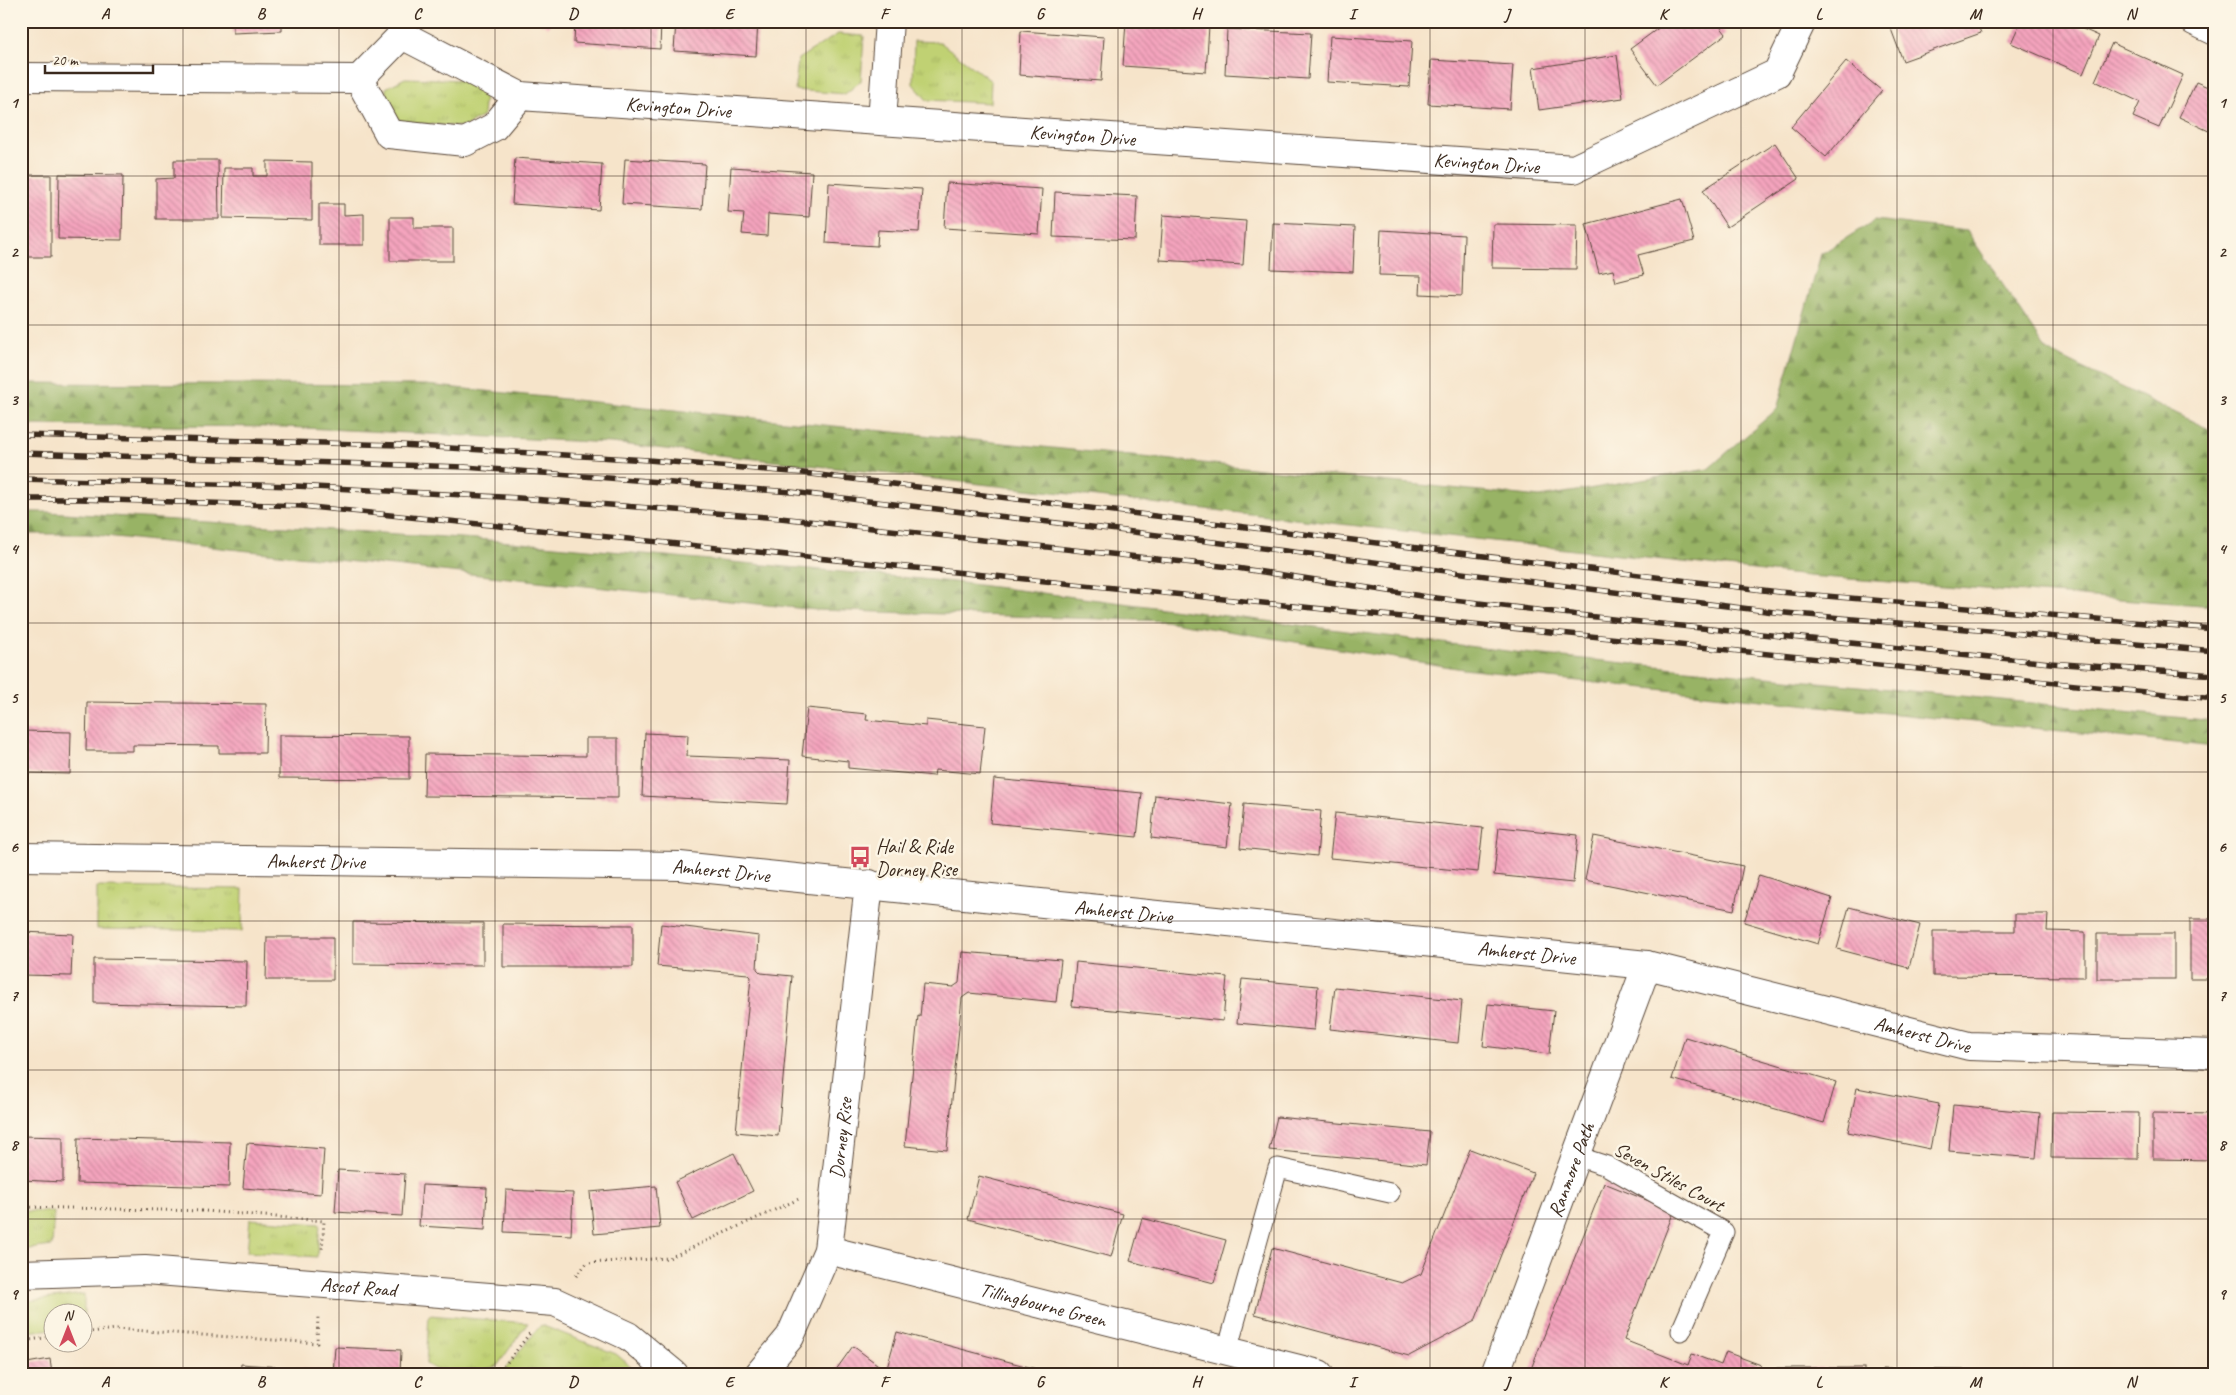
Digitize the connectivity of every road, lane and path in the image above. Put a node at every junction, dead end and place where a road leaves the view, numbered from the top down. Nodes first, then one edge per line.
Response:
1 (889, 21) edge
2 (1802, 21) edge
3 (2194, 21) edge
4 (401, 28) edge
5 (2215, 31) edge
6 (21, 77) edge
7 (359, 79) junction
8 (520, 96) junction
9 (882, 121) junction
10 (21, 858) edge
11 (870, 884) junction
12 (1647, 965) junction
13 (2215, 1054) edge
14 (1576, 1156) junction
15 (1390, 1193) dead end
16 (791, 1204) dead end
17 (21, 1207) edge
18 (828, 1250) junction
19 (21, 1274) edge
20 (320, 1284) junction
21 (555, 1302) junction
22 (1681, 1331) dead end
23 (92, 1332) edge
24 (42, 1338) edge
25 (21, 1341) edge
26 (1227, 1351) junction
27 (1259, 1366) edge
28 (498, 1374) edge
29 (674, 1374) edge
30 (759, 1374) edge
31 (1319, 1374) edge
32 (1495, 1374) edge

1 - 9 street
2 - 9 street, Kevington Drive
3 - 5 street
4 - 7 street
4 - 8 street
6 - 7 street
7 - 8 street
8 - 9 street, Kevington Drive
10 - 11 street, Amherst Drive
11 - 12 street, Amherst Drive
11 - 18 street, Dorney Rise
12 - 13 street, Amherst Drive
12 - 14 street, Ranmore Path
14 - 22 lane, Seven Stiles Court
14 - 32 street, Ranmore Path
15 - 26 lane
16 - 21 path
17 - 20 path
18 - 26 street, Tillingbourne Green
18 - 30 street, Dorney Rise
19 - 20 street, Ascot Road
20 - 21 street, Ascot Road
20 - 23 path
21 - 28 path
21 - 29 street, Ascot Road
24 - 25 path
26 - 27 street, Tillingbourne Green
27 - 31 street, Tillingbourne Green

